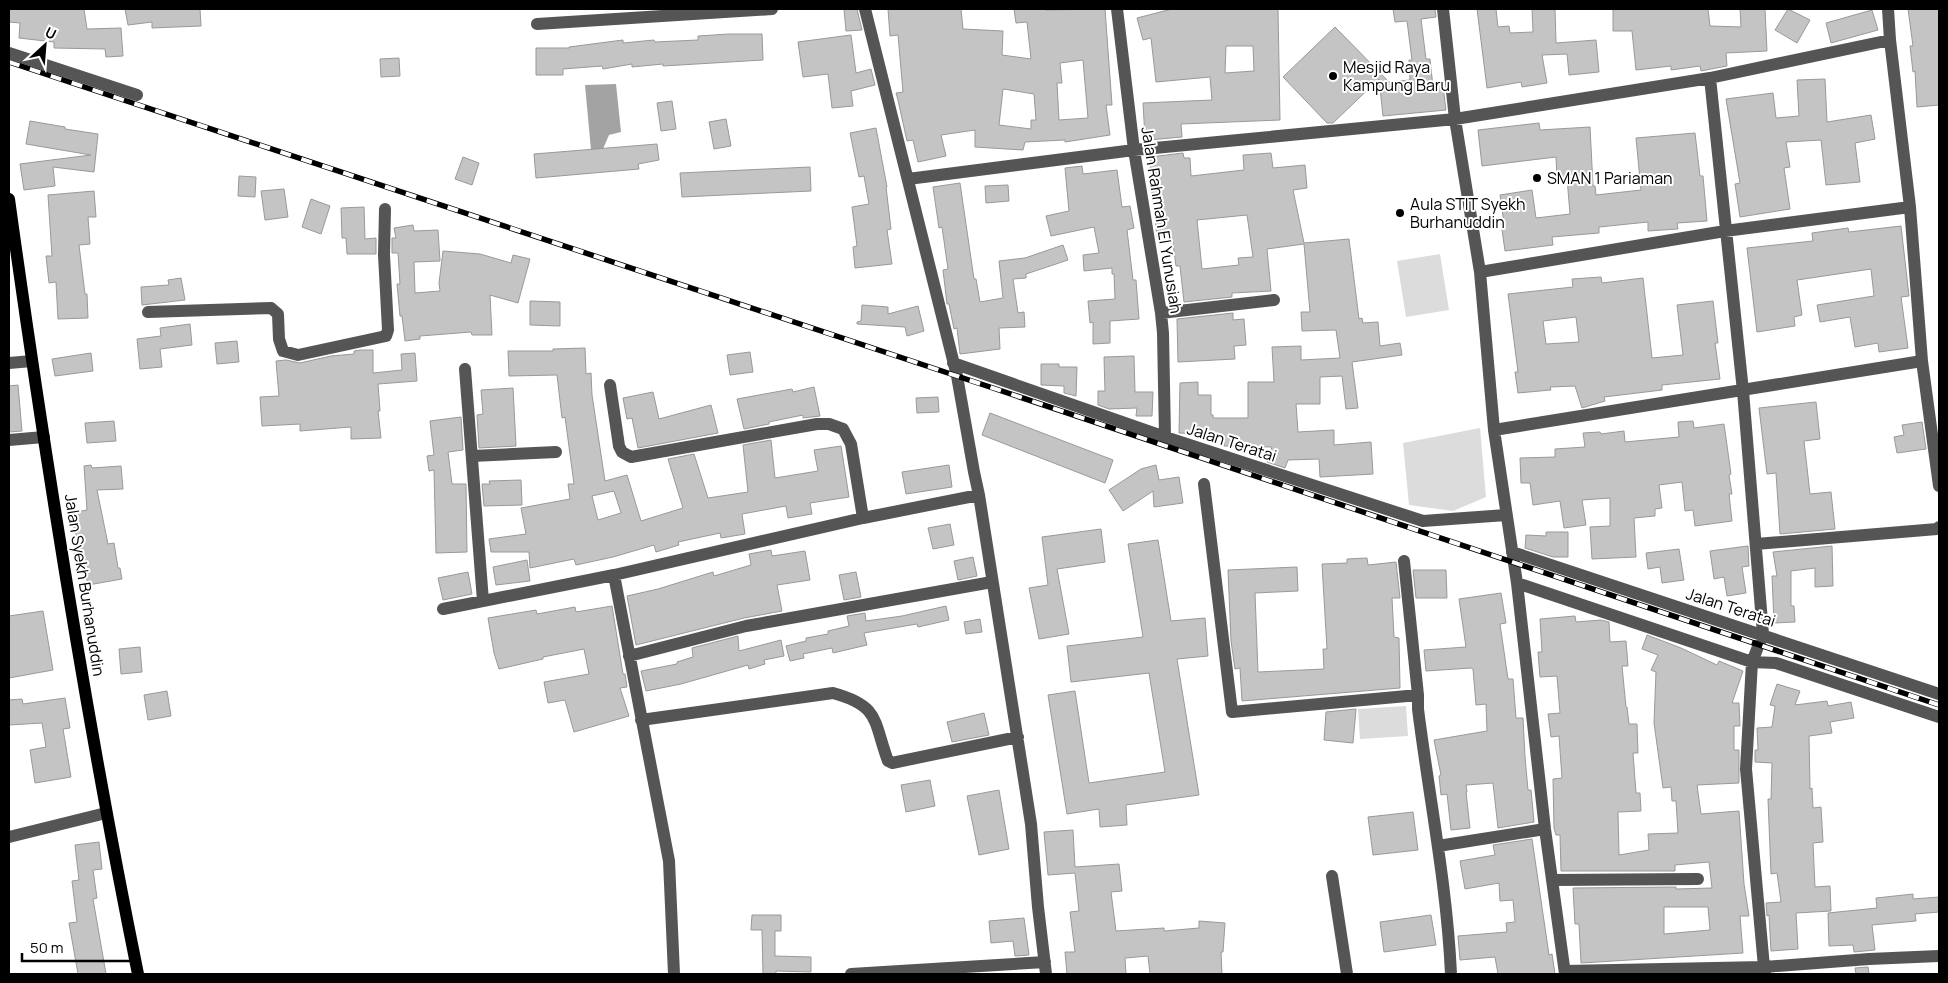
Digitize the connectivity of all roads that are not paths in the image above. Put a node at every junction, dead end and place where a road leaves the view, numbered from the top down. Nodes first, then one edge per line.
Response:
1 (772, 9) edge
2 (865, 9) edge
3 (1117, 9) edge
4 (1443, 9) edge
5 (1888, 9) edge
6 (537, 24) dead end
7 (1890, 40) junction
8 (9, 53) edge
9 (1710, 78) junction
10 (137, 95) dead end
11 (1456, 119) junction
12 (1134, 150) junction
13 (908, 180) junction
14 (9, 199) edge
15 (1910, 207) junction
16 (385, 209) dead end
17 (1725, 231) junction
18 (1480, 272) junction
19 (1274, 300) dead end
20 (148, 312) dead end
21 (1161, 313) junction
22 (32, 361) junction
23 (1922, 361) junction
24 (9, 363) edge
25 (953, 363) junction
26 (465, 368) dead end
27 (610, 385) dead end
28 (1743, 391) junction
29 (1494, 430) junction
30 (44, 437) junction
31 (1165, 437) junction
32 (9, 440) edge
33 (556, 452) dead end
34 (472, 456) junction
35 (1204, 484) dead end
36 (1939, 486) edge
37 (979, 495) junction
38 (1506, 515) junction
39 (863, 518) junction
40 (1939, 527) edge
41 (1756, 544) junction
42 (1512, 552) junction
43 (1404, 560) dead end
44 (614, 575) junction
45 (992, 582) junction
46 (1517, 583) junction
47 (482, 601) junction
48 (443, 609) dead end
49 (1763, 634) junction
50 (630, 656) junction
51 (1752, 662) junction
52 (1939, 694) edge
53 (1418, 695) junction
54 (1939, 717) edge
55 (641, 720) junction
56 (1018, 737) junction
57 (106, 813) junction
58 (1545, 829) junction
59 (9, 837) edge
60 (1438, 846) junction
61 (1332, 876) dead end
62 (1553, 880) junction
63 (1698, 880) dead end
64 (1939, 956) edge
65 (1046, 968) edge
66 (1765, 971) edge
67 (1565, 973) edge
68 (138, 974) edge
69 (674, 974) edge
70 (851, 974) edge
71 (1347, 974) edge
72 (1451, 974) edge

1 - 6 street
2 - 13 street
3 - 12 street, Jalan Rahmah El Yunusiah
4 - 11 street
5 - 7 street
7 - 9 street
7 - 15 street
8 - 10 street
9 - 11 street
9 - 17 street
11 - 12 street
11 - 18 street
12 - 13 street
12 - 21 street, Jalan Rahmah El Yunusiah
13 - 25 street
14 - 22 main road, Jalan Syekh Burhanuddin
15 - 17 street
15 - 23 street
16 - 20 street
17 - 18 street
17 - 28 street
18 - 29 street
19 - 21 street
21 - 31 street, Jalan Rahmah El Yunusiah
22 - 24 street
22 - 30 main road, Jalan Syekh Burhanuddin
23 - 28 street
23 - 36 street
25 - 31 street, Jalan Teratai
25 - 37 street
26 - 34 street
27 - 39 street
28 - 29 street
28 - 41 street
29 - 38 street
30 - 32 street
30 - 57 main road, Jalan Syekh Burhanuddin
31 - 38 street, Jalan Teratai
33 - 34 street
34 - 47 street
35 - 53 street
37 - 39 street
37 - 45 street
38 - 42 street
39 - 44 street
40 - 41 street
41 - 49 street
42 - 46 street
42 - 49 street, Jalan Teratai
43 - 53 street
44 - 47 street
44 - 50 street
45 - 50 street
45 - 56 street
46 - 51 street
46 - 58 street
47 - 48 street
49 - 51 street
49 - 52 street, Jalan Teratai
50 - 55 street
51 - 54 street
51 - 66 street
53 - 60 street
55 - 56 street
55 - 69 street
56 - 65 street
57 - 59 street
57 - 68 main road, Jalan Syekh Burhanuddin
58 - 60 street
58 - 62 street
60 - 72 street
61 - 71 street
62 - 63 street
62 - 67 street
64 - 66 street
65 - 70 street
66 - 67 street

